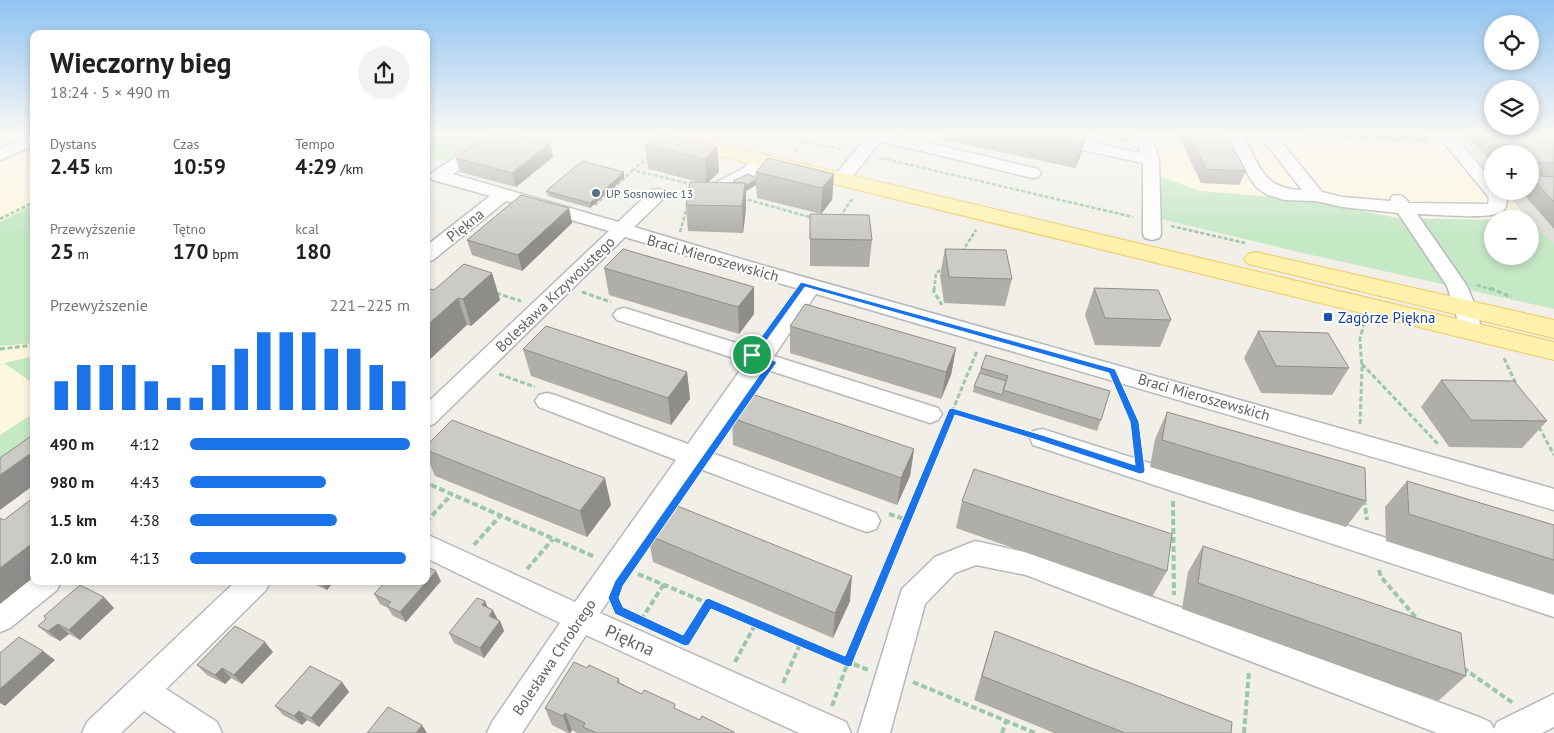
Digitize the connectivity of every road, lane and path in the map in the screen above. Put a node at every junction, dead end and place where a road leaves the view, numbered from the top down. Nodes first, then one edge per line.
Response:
1 (453, 167) edge
2 (636, 167) edge
3 (754, 167) edge
4 (839, 167) edge
5 (839, 167) edge
6 (856, 167) edge
7 (1009, 167) edge
8 (1151, 167) edge
9 (1253, 167) edge
10 (1293, 167) edge
11 (1473, 167) edge
12 (633, 170) junction
13 (853, 172) junction
14 (1032, 173) dead end
15 (1484, 180) edge
16 (719, 188) joint
17 (504, 194) junction
18 (658, 194) dead end
19 (736, 196) edge
20 (1316, 196) junction
21 (1498, 200) edge
22 (1398, 201) junction
23 (695, 203) edge
24 (30, 204) edge
25 (582, 217) junction
26 (817, 218) edge
27 (0, 220) edge
28 (836, 223) edge
29 (979, 225) dead end
30 (1152, 228) junction
31 (622, 229) junction
32 (679, 237) dead end
33 (1249, 244) dead end
34 (430, 253) edge
35 (960, 254) edge
36 (950, 263) edge
37 (1482, 285) dead end
38 (812, 286) junction
39 (487, 290) edge
40 (1491, 294) dead end
41 (529, 304) dead end
42 (944, 313) dead end
43 (624, 315) dead end
44 (1364, 318) dead end
45 (1469, 320) junction
46 (1554, 329) edge
47 (984, 335) junction
48 (30, 346) edge
49 (0, 349) edge
50 (1554, 351) edge
51 (763, 358) junction
52 (1504, 359) dead end
53 (1362, 364) junction
54 (1112, 372) junction
55 (1519, 389) edge
56 (547, 400) dead end
57 (920, 410) joint
58 (952, 411) junction
59 (430, 414) edge
60 (1536, 422) edge
61 (1360, 432) dead end
62 (1042, 438) joint
63 (1444, 451) dead end
64 (1554, 455) edge
65 (692, 456) junction
66 (1140, 470) junction
67 (1173, 481) junction
68 (430, 485) edge
69 (452, 494) junction
70 (1554, 500) edge
71 (500, 516) junction
72 (430, 518) edge
73 (867, 521) dead end
74 (553, 539) junction
75 (465, 543) dead end
76 (430, 547) edge
77 (472, 547) junction
78 (481, 551) dead end
79 (602, 561) dead end
80 (629, 570) dead end
81 (534, 575) dead end
82 (664, 584) junction
83 (42, 585) edge
84 (252, 585) edge
85 (708, 603) junction
86 (1554, 604) edge
87 (633, 617) dead end
88 (580, 618) junction
89 (1174, 618) junction
90 (0, 620) edge
91 (641, 621) junction
92 (756, 623) junction
93 (650, 625) dead end
94 (676, 637) dead end
95 (685, 641) junction
96 (801, 642) junction
97 (693, 645) dead end
98 (1250, 647) junction
99 (726, 660) dead end
100 (848, 662) junction
101 (734, 664) junction
102 (742, 668) dead end
103 (890, 676) junction
104 (774, 682) dead end
105 (782, 686) junction
106 (790, 690) dead end
107 (141, 691) junction
108 (823, 705) dead end
109 (1554, 710) edge
110 (1512, 716) edge
111 (835, 718) edge
112 (1006, 721) junction
113 (98, 733) edge
114 (206, 733) edge
115 (503, 733) edge
116 (874, 733) edge
117 (1002, 733) edge
118 (1035, 733) edge
119 (1244, 733) edge
120 (1479, 733) edge

1 - 17 street, Bolesława Krzywoustego
2 - 12 path
3 - 16 street
4 - 13 main road
5 - 13 path
6 - 13 street
7 - 14 street
8 - 30 street
9 - 20 street
10 - 20 street
11 - 15 street
12 - 16 path
12 - 25 path
13 - 28 path
13 - 30 main road
13 - 30 path
13 - 45 main road
17 - 25 street, Bolesława Krzywoustego
17 - 34 street, Piękna
18 - 31 street
19 - 26 path
20 - 22 street
21 - 22 street
22 - 45 street
23 - 32 path
24 - 27 path
25 - 31 street, Bolesława Krzywoustego
29 - 35 path
30 - 33 path
30 - 45 main road
31 - 38 street, Braci Mieroszewskich
31 - 59 street, Bolesława Krzywoustego
36 - 42 path
37 - 40 path
38 - 47 street, Braci Mieroszewskich
38 - 51 street, Bolesława Chrobrego
39 - 41 path
43 - 51 street
44 - 53 path
45 - 46 main road
45 - 50 main road
47 - 54 street, Braci Mieroszewskich
47 - 58 path
48 - 49 path
51 - 57 street
51 - 65 street, Bolesława Chrobrego
52 - 55 path
53 - 61 path
53 - 63 path
54 - 66 path
54 - 70 street, Braci Mieroszewskich
56 - 65 street
57 - 58 path
58 - 62 path
58 - 100 path
60 - 64 path
62 - 66 street
65 - 73 street
65 - 88 street, Bolesława Chrobrego
66 - 67 street
67 - 86 street
67 - 89 path
68 - 69 path
69 - 71 path
69 - 72 path
71 - 74 path
71 - 77 path
74 - 79 path
74 - 81 path
75 - 77 path
76 - 88 street, Piękna
77 - 78 path
80 - 82 path
82 - 85 path
82 - 91 path
83 - 90 street
84 - 107 street
85 - 92 path
85 - 95 path
87 - 91 path
88 - 111 street, Piękna
88 - 115 street, Bolesława Chrobrego
89 - 98 street
89 - 103 street
91 - 93 path
92 - 96 path
92 - 101 path
94 - 95 path
95 - 97 path
96 - 100 path
96 - 105 path
98 - 119 path
98 - 120 street
99 - 101 path
100 - 103 path
100 - 111 path
101 - 102 path
103 - 112 path
103 - 116 street
104 - 105 path
105 - 106 path
107 - 113 street
107 - 114 street
108 - 111 path
109 - 110 street
112 - 117 path
112 - 118 path

